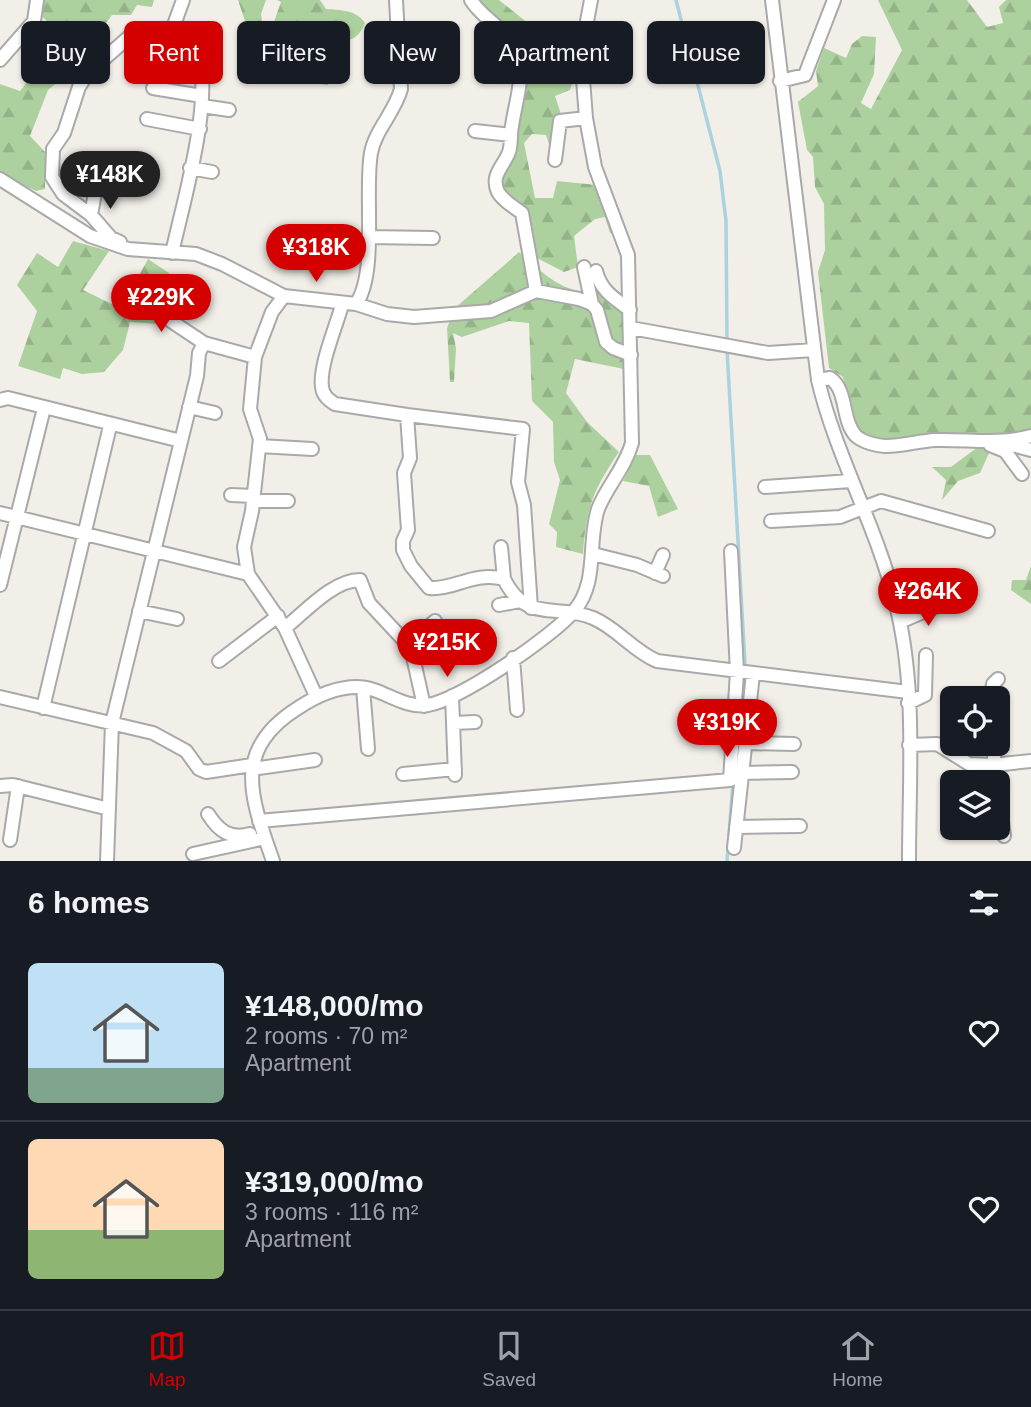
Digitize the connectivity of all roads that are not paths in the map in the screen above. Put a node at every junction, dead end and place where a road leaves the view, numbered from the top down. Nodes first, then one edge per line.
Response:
1 (37, 0) edge
2 (183, 0) edge
3 (396, 0) edge
4 (471, 0) edge
5 (591, 0) edge
6 (772, 0) edge
7 (834, 0) edge
8 (176, 21) edge
9 (124, 41) edge
10 (0, 60) edge
11 (780, 81) junction
12 (200, 84) edge
13 (153, 88) dead end
14 (202, 101) junction
15 (229, 110) dead end
16 (586, 118) junction
17 (146, 119) dead end
18 (200, 129) junction
19 (479, 129) dead end
20 (511, 133) junction
21 (555, 160) dead end
22 (108, 164) dead end
23 (190, 168) junction
24 (212, 172) dead end
25 (0, 179) edge
26 (91, 215) junction
27 (368, 237) junction
28 (433, 238) dead end
29 (128, 249) junction
30 (173, 253) junction
31 (536, 291) junction
32 (284, 296) junction
33 (177, 297) dead end
34 (356, 304) junction
35 (592, 304) junction
36 (342, 305) junction
37 (630, 310) junction
38 (631, 328) junction
39 (204, 344) junction
40 (814, 350) junction
41 (631, 355) junction
42 (255, 357) junction
43 (818, 380) junction
44 (0, 401) edge
45 (190, 407) junction
46 (44, 408) junction
47 (215, 413) dead end
48 (407, 415) junction
49 (110, 426) junction
50 (1031, 436) edge
51 (181, 441) junction
52 (980, 441) junction
53 (1005, 443) junction
54 (259, 446) junction
55 (312, 449) dead end
56 (1031, 450) edge
57 (1022, 474) dead end
58 (851, 481) junction
59 (765, 487) dead end
60 (231, 495) dead end
61 (253, 499) junction
62 (288, 501) dead end
63 (863, 509) junction
64 (0, 513) edge
65 (16, 517) junction
66 (771, 521) dead end
67 (988, 531) dead end
68 (85, 533) junction
69 (501, 547) dead end
70 (153, 550) junction
71 (732, 551) dead end
72 (593, 554) junction
73 (663, 555) dead end
74 (248, 574) junction
75 (504, 579) junction
76 (0, 585) edge
77 (942, 604) dead end
78 (499, 605) dead end
79 (525, 605) junction
80 (139, 611) junction
81 (574, 611) junction
82 (278, 616) junction
83 (177, 619) dead end
84 (435, 621) dead end
85 (900, 622) junction
86 (285, 628) junction
87 (408, 644) junction
88 (926, 655) dead end
89 (513, 658) junction
90 (219, 661) dead end
91 (745, 673) junction
92 (998, 679) dead end
93 (993, 686) edge
94 (363, 688) junction
95 (317, 696) junction
96 (452, 696) junction
97 (0, 697) edge
98 (908, 697) junction
99 (424, 706) junction
100 (43, 708) junction
101 (517, 710) dead end
102 (475, 722) dead end
103 (112, 723) junction
104 (454, 723) junction
105 (745, 743) junction
106 (794, 744) dead end
107 (909, 745) junction
108 (195, 748) dead end
109 (368, 749) dead end
110 (994, 756) edge
111 (316, 760) dead end
112 (1031, 761) edge
113 (993, 765) junction
114 (252, 767) junction
115 (994, 770) edge
116 (206, 772) junction
117 (742, 772) junction
118 (792, 772) dead end
119 (403, 774) dead end
120 (0, 786) edge
121 (18, 786) junction
122 (109, 809) junction
123 (208, 814) dead end
124 (736, 827) junction
125 (800, 827) dead end
126 (262, 830) junction
127 (10, 840) dead end
128 (734, 848) dead end
129 (193, 854) dead end
130 (107, 861) edge
131 (272, 861) edge
132 (909, 861) edge

1 - 10 street
2 - 8 street
3 - 27 street
4 - 20 street
5 - 16 street
6 - 11 street
7 - 11 street
9 - 26 street
11 - 40 street
12 - 14 street
13 - 14 street
14 - 15 street
14 - 18 street
16 - 21 street
16 - 37 street
17 - 18 street
18 - 23 street
19 - 20 street
20 - 31 street
22 - 26 street
23 - 24 street
23 - 30 street
25 - 29 street
26 - 29 street
27 - 28 street
27 - 34 street
29 - 30 street
30 - 32 street
31 - 34 street
31 - 35 street
32 - 36 street
32 - 42 street
33 - 39 street
34 - 36 street
35 - 37 street
35 - 41 street
36 - 48 street
37 - 38 street
38 - 40 street
38 - 41 street
39 - 42 street
39 - 45 street
40 - 43 street
41 - 72 street
42 - 54 street
43 - 52 street
43 - 58 street
44 - 46 street
45 - 47 street
45 - 51 street
46 - 49 street
46 - 65 street
48 - 75 street
48 - 79 street
49 - 51 street
49 - 68 street
50 - 53 street
51 - 70 street
52 - 53 street
52 - 57 street
53 - 56 street
54 - 55 street
54 - 61 street
58 - 59 street
58 - 63 street
60 - 61 street
61 - 62 street
61 - 74 street
63 - 66 street
63 - 67 street
63 - 85 street
64 - 65 street
65 - 68 street
65 - 76 street
68 - 70 street
68 - 100 street
69 - 75 street
70 - 74 street
70 - 80 street
71 - 91 street
72 - 73 street
72 - 81 street
74 - 82 street
75 - 79 street
77 - 85 street
78 - 79 street
79 - 81 street
80 - 83 street
80 - 103 street
81 - 89 street
81 - 91 street
82 - 86 street
82 - 90 street
84 - 87 street
85 - 98 street
86 - 87 street
86 - 95 street
87 - 99 street
88 - 98 street
89 - 96 street
89 - 101 street
91 - 98 street
91 - 105 street
91 - 126 street
92 - 93 street
94 - 95 street
94 - 99 street
94 - 109 street
95 - 114 street
96 - 99 street
96 - 104 street
97 - 100 street
98 - 107 street
100 - 103 street
102 - 104 street
103 - 116 street
103 - 122 street
104 - 119 street
105 - 106 street
105 - 117 street
107 - 113 street
107 - 132 street
108 - 116 street
110 - 113 street
111 - 114 street
112 - 113 street
113 - 115 street
114 - 116 street
114 - 126 street
117 - 118 street
117 - 124 street
120 - 121 street
121 - 122 street
121 - 127 street
122 - 130 street
123 - 126 street
124 - 125 street
124 - 128 street
126 - 129 street
126 - 131 street

